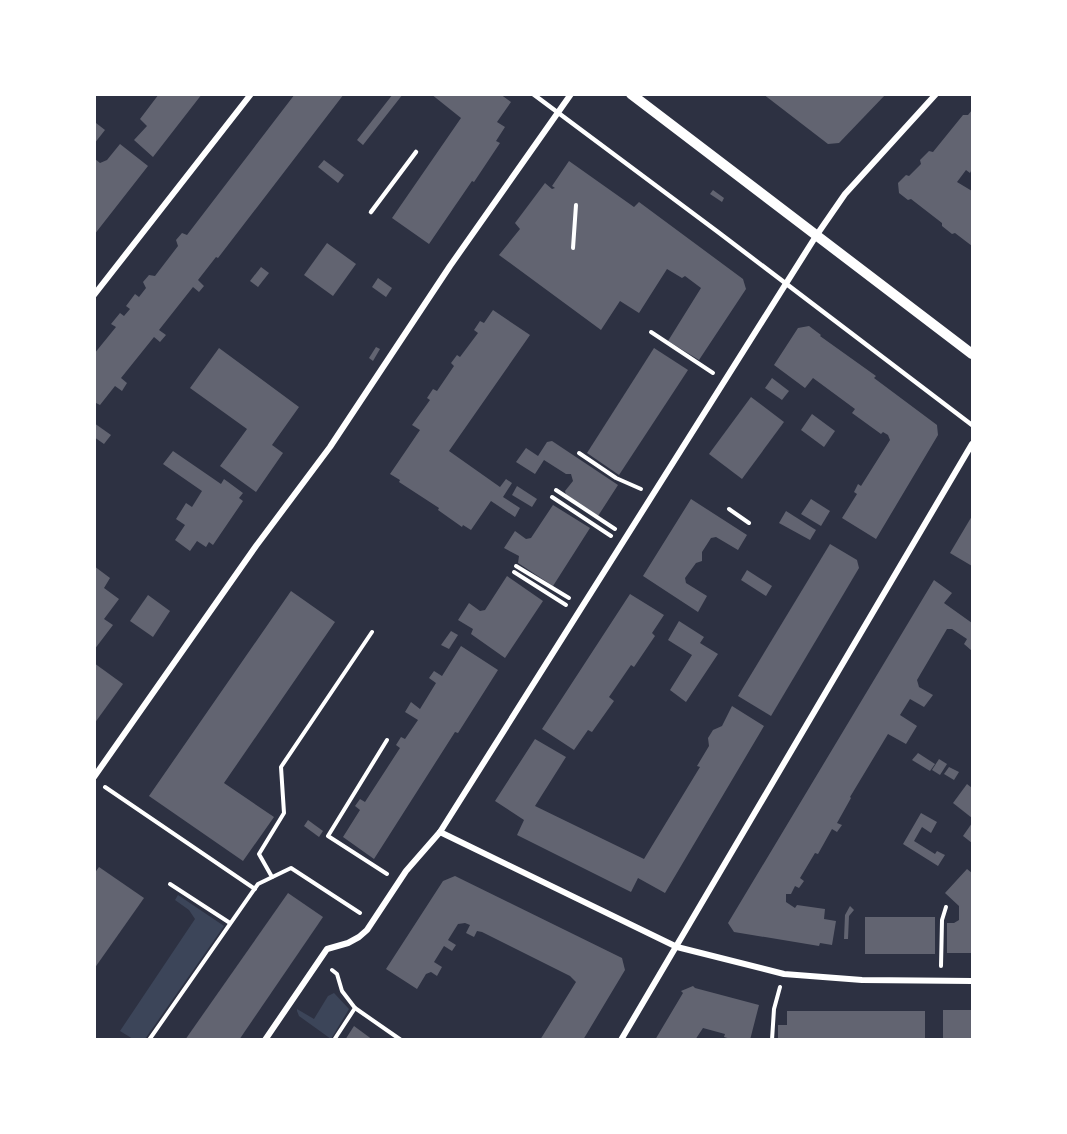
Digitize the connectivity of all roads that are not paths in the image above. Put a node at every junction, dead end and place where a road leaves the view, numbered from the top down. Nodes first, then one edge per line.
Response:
1 (250, 94) edge
2 (533, 94) edge
3 (571, 94) edge
4 (631, 94) edge
5 (936, 94) edge
6 (557, 113) junction
7 (416, 152) dead end
8 (370, 212) dead end
9 (816, 236) junction
10 (785, 284) junction
11 (94, 295) edge
12 (972, 354) edge
13 (972, 425) edge
14 (972, 444) edge
15 (94, 777) edge
16 (440, 832) junction
17 (677, 947) junction
18 (972, 981) edge
19 (265, 1040) edge
20 (621, 1040) edge

1 - 11 street
2 - 6 lane
3 - 6 street
4 - 9 street
5 - 9 street
6 - 10 lane
6 - 15 street
7 - 8 lane
9 - 10 street
9 - 12 street
10 - 13 lane
10 - 16 street
14 - 17 street
16 - 17 street
16 - 19 street
17 - 18 street
17 - 20 street

